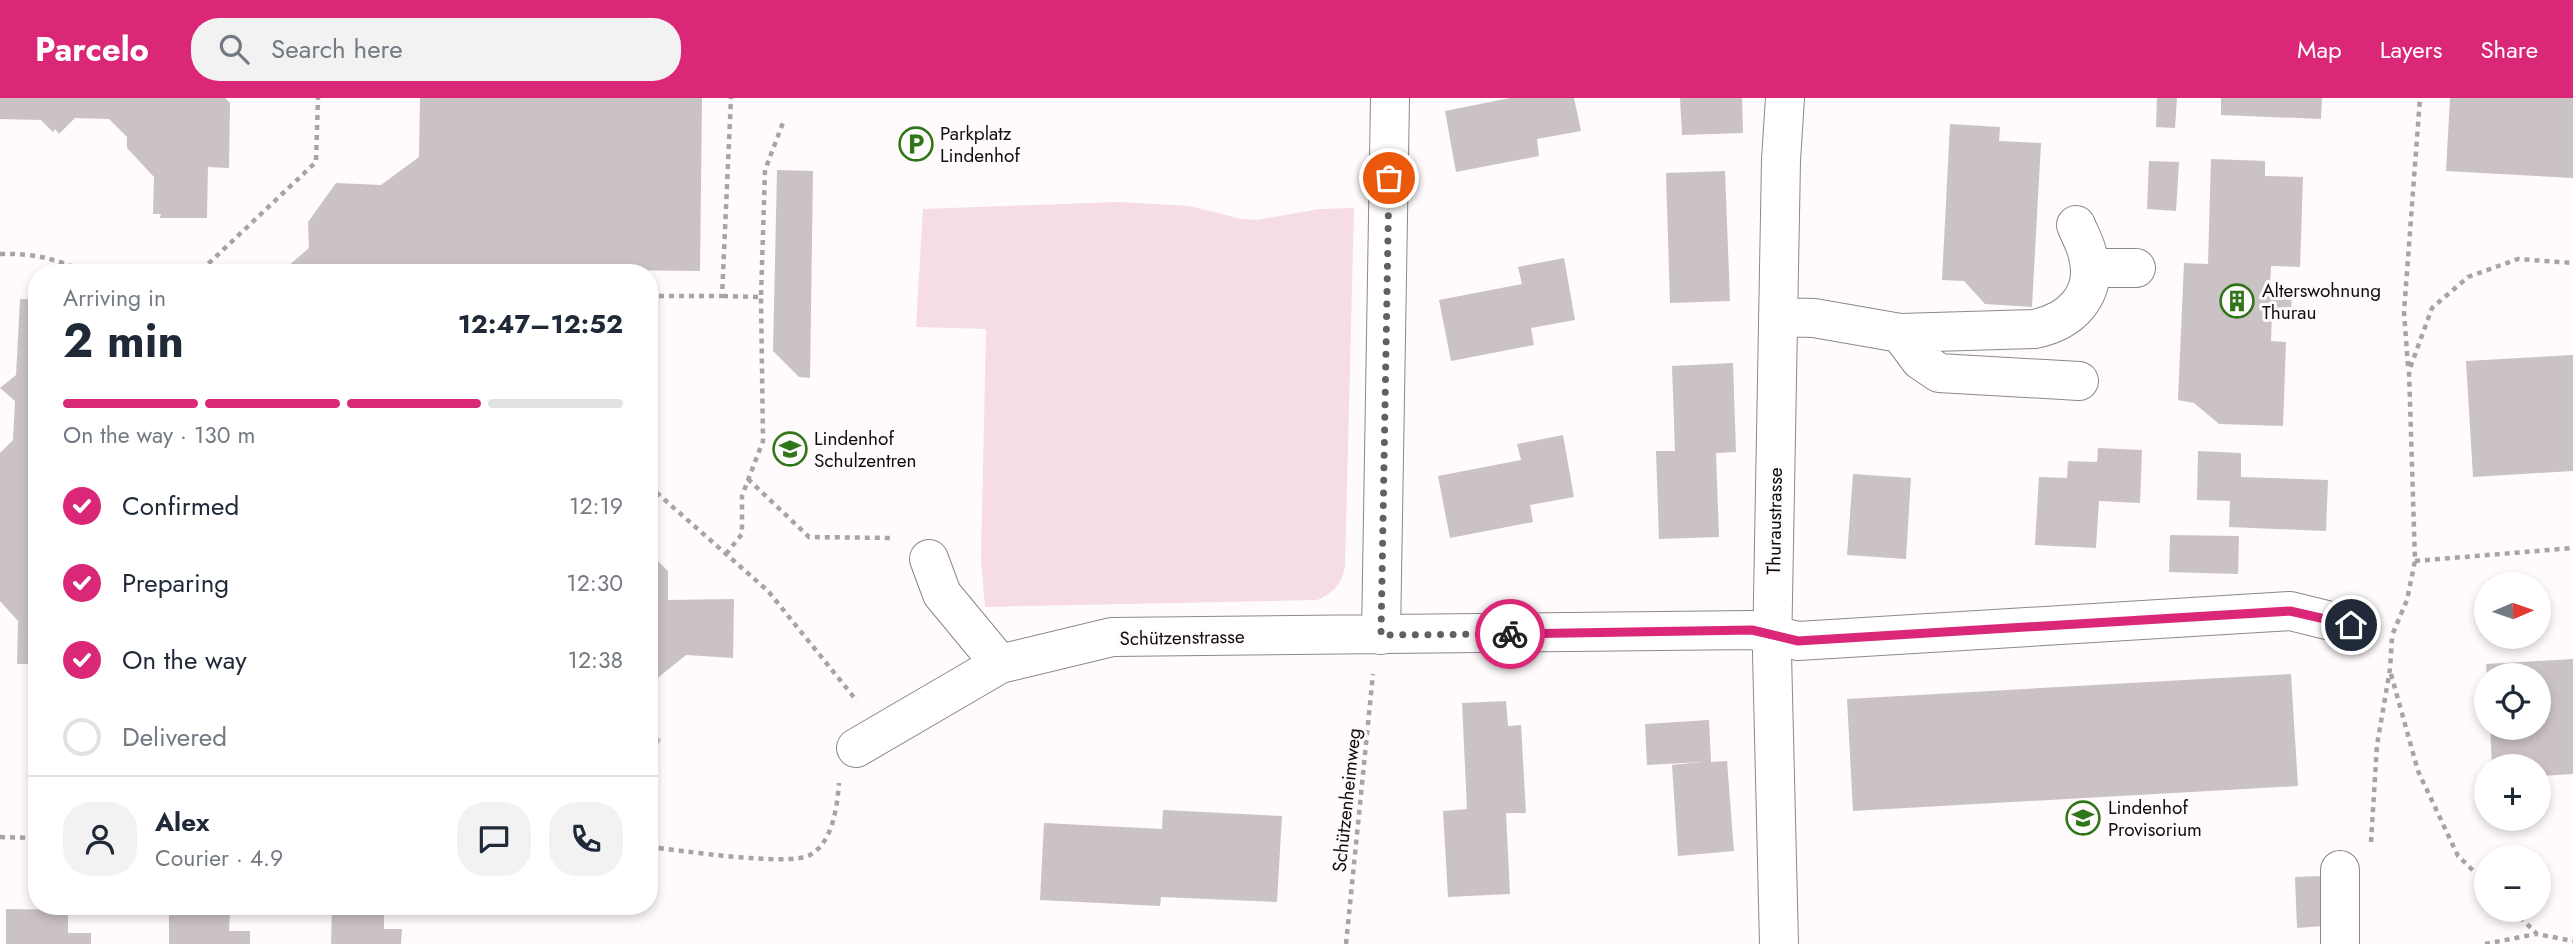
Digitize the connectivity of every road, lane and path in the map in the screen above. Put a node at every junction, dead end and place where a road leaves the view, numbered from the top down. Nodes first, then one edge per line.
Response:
1 (318, 98) edge
2 (731, 98) edge
3 (1390, 98) edge
4 (1785, 98) edge
5 (2420, 98) edge
6 (784, 120) dead end
7 (2076, 225) dead end
8 (0, 254) edge
9 (2573, 263) edge
10 (66, 264) edge
11 (208, 264) edge
12 (2090, 268) junction
13 (2136, 268) dead end
14 (658, 296) edge
15 (723, 296) junction
16 (761, 297) junction
17 (1777, 317) junction
18 (1900, 332) junction
19 (2409, 371) junction
20 (2079, 381) dead end
21 (748, 479) junction
22 (658, 494) edge
23 (868, 538) dead end
24 (2573, 548) edge
25 (726, 554) junction
26 (929, 559) dead end
27 (2414, 561) junction
28 (2351, 625) joint
29 (2393, 634) junction
30 (1772, 635) junction
31 (1377, 651) junction
32 (1000, 664) junction
33 (2390, 669) junction
34 (865, 710) dead end
35 (856, 748) joint
36 (0, 837) edge
37 (28, 838) edge
38 (658, 849) edge
39 (2355, 860) joint
40 (2474, 871) edge
41 (2525, 922) edge
42 (2537, 934) junction
43 (2573, 941) edge
44 (1346, 944) edge
45 (1779, 944) edge
46 (2340, 944) edge
47 (2484, 944) edge

1 - 11 path
2 - 15 path
3 - 31 street
4 - 17 street, Thuraustrasse
5 - 19 path
6 - 16 path
7 - 12 street
8 - 10 path
9 - 19 path
12 - 13 street
12 - 18 street
14 - 15 path
15 - 16 path
16 - 21 path
17 - 18 street
17 - 30 street, Thuraustrasse
18 - 20 street
19 - 27 path
21 - 23 path
21 - 25 path
22 - 25 path
24 - 27 path
25 - 34 path
26 - 32 street
27 - 29 path
28 - 29 path
28 - 30 street, Schützenstrasse
29 - 33 path
30 - 31 street, Schützenstrasse
30 - 45 street, Thuraustrasse
31 - 32 street, Schützenstrasse
31 - 44 path, Schützenheimweg
32 - 35 street, Schützenstrasse
33 - 39 path
33 - 40 path
35 - 38 path
36 - 37 path
39 - 46 street
41 - 42 path
42 - 43 path
42 - 47 path

